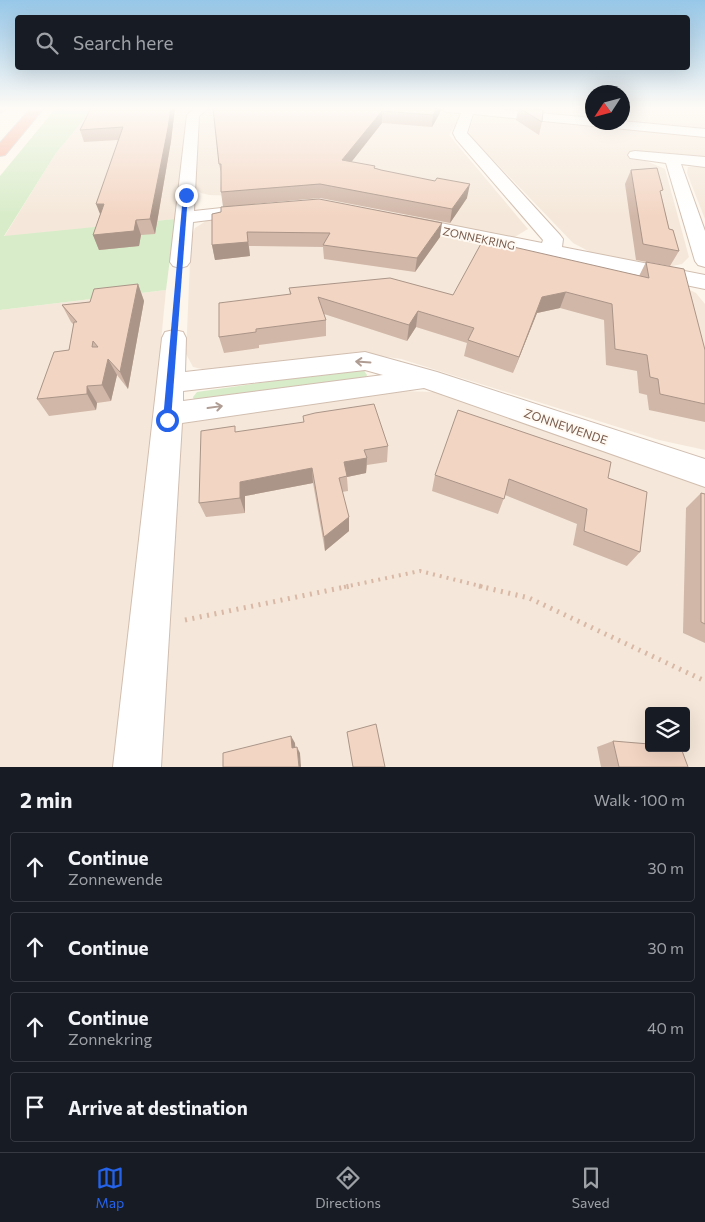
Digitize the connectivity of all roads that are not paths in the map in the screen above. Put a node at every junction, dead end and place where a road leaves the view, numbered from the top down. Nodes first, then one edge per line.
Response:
1 (195, 144) edge
2 (467, 144) edge
3 (635, 155) dead end
4 (672, 159) junction
5 (705, 162) edge
6 (199, 196) junction
7 (184, 217) junction
8 (387, 219) edge
9 (551, 252) junction
10 (705, 261) edge
11 (180, 262) road end
12 (705, 282) edge
13 (174, 338) road end
14 (427, 379) junction
15 (170, 383) junction
16 (167, 417) junction
17 (705, 473) edge
18 (137, 767) edge

1 - 6 street
2 - 9 street
3 - 4 street
4 - 5 street
4 - 10 street
6 - 7 street
6 - 7 street
7 - 11 street
8 - 9 street, ZONNEKRING
9 - 12 street, ZONNEKRING
13 - 15 street
14 -> 15 street, ZONNEWENDE
16 -> 14 street, ZONNEWENDE
14 - 17 street, ZONNEWENDE
15 - 16 street
16 - 18 street

